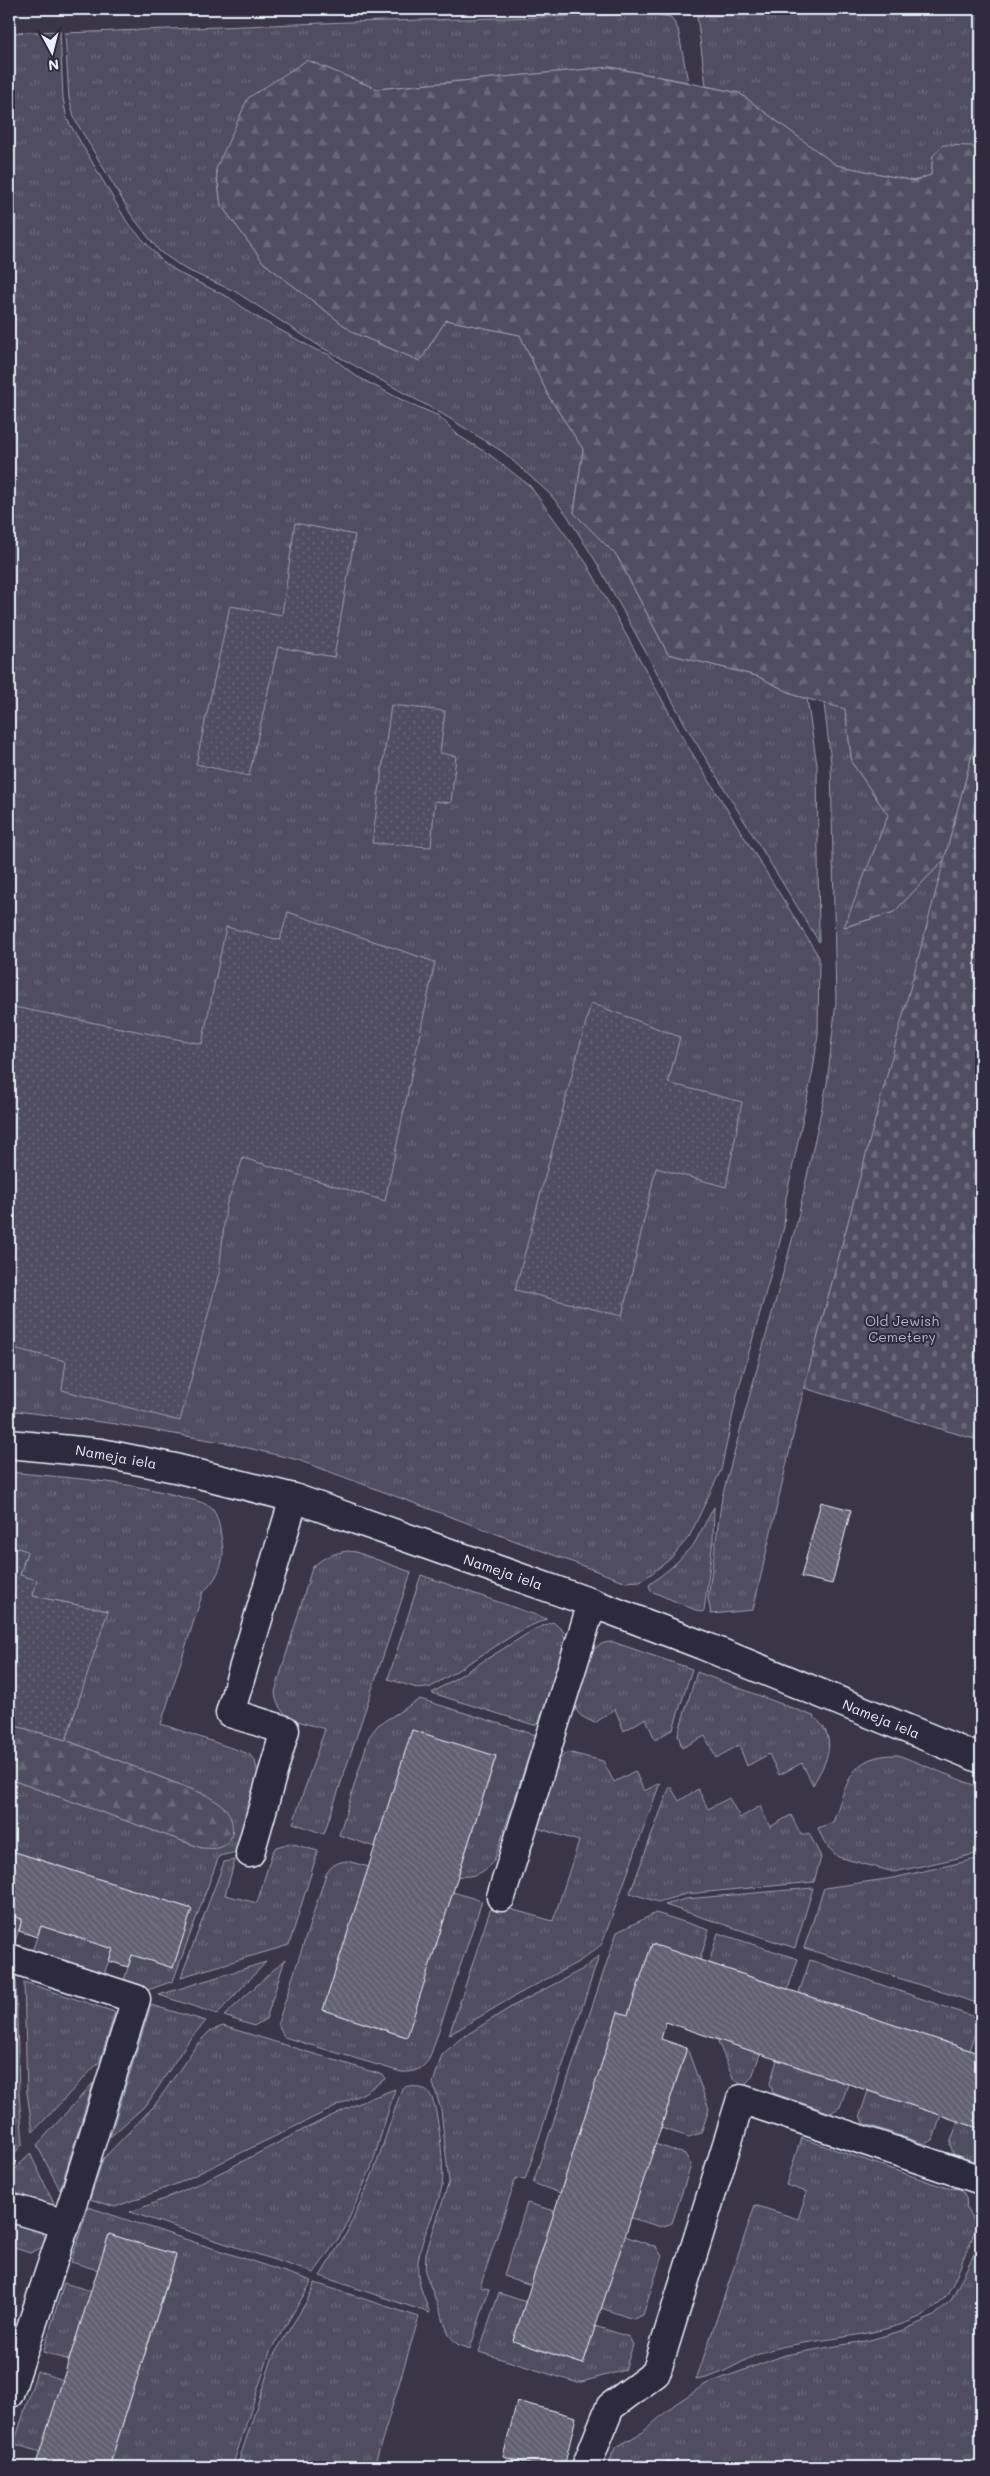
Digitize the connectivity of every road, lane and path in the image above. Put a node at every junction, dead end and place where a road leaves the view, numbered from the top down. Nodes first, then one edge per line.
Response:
1 (9, 1444) edge
2 (294, 1498) junction
3 (592, 1603) junction
4 (981, 1759) edge
5 (250, 1853) dead end
6 (501, 1897) dead end
7 (9, 1958) edge
8 (981, 2180) edge
9 (9, 2207) edge
10 (65, 2224) junction
11 (9, 2394) edge
12 (586, 2467) edge

1 - 2 street, Nameja iela
2 - 3 street, Nameja iela
2 - 5 street
3 - 4 street, Nameja iela
3 - 6 street
7 - 10 street
8 - 12 street
9 - 10 street
10 - 11 street

